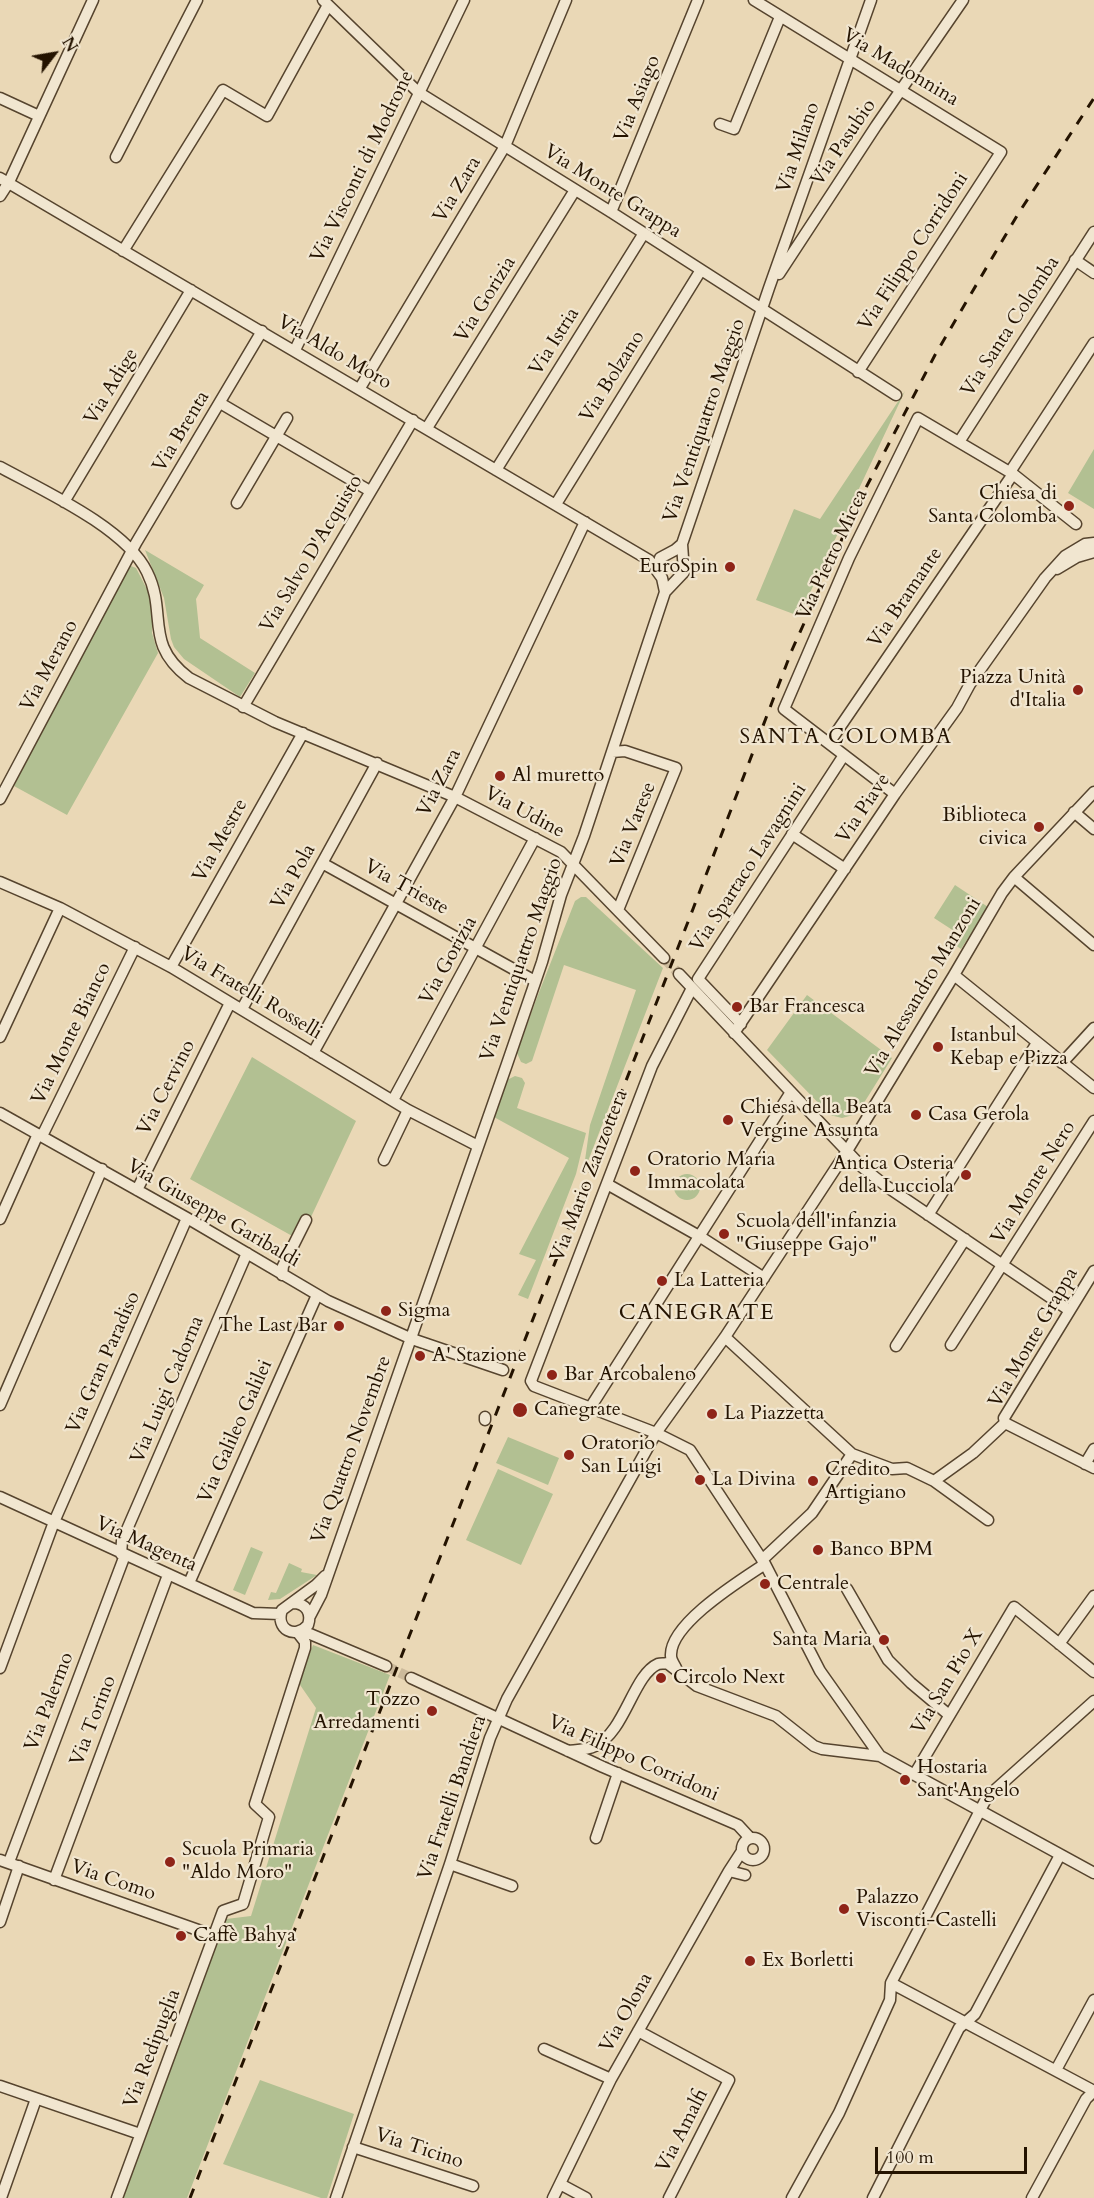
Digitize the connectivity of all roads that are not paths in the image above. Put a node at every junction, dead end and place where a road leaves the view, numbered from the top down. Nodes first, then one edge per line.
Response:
1 (93, 0) edge
2 (197, 0) edge
3 (464, 0) edge
4 (566, 0) edge
5 (698, 0) edge
6 (754, 0) edge
7 (871, 0) edge
8 (963, 0) edge
9 (325, 3) edge
10 (780, 17) junction
11 (849, 59) junction
12 (902, 89) junction
13 (418, 92) junction
14 (0, 98) edge
15 (39, 116) junction
16 (720, 124) dead end
17 (505, 146) junction
18 (1001, 152) joint
19 (116, 157) dead end
20 (4, 180) edge
21 (575, 189) junction
22 (0, 196) edge
23 (611, 212) junction
24 (1094, 232) edge
25 (644, 233) junction
26 (123, 251) junction
27 (1075, 260) junction
28 (701, 270) junction
29 (1094, 273) edge
30 (191, 290) junction
31 (762, 310) junction
32 (262, 331) junction
33 (1094, 343) edge
34 (295, 350) junction
35 (858, 372) junction
36 (360, 388) junction
37 (896, 395) dead end
38 (220, 403) junction
39 (287, 418) dead end
40 (413, 420) junction
41 (427, 428) junction
42 (277, 436) junction
43 (959, 442) junction
44 (0, 467) edge
45 (496, 470) junction
46 (1012, 473) junction
47 (370, 491) junction
48 (64, 502) junction
49 (237, 503) dead end
50 (556, 504) junction
51 (585, 522) junction
52 (1076, 524) dead end
53 (682, 544) junction
54 (1091, 547) edge
55 (132, 550) junction
56 (660, 564) junction
57 (684, 564) junction
58 (676, 580) junction
59 (665, 592) junction
60 (243, 707) junction
61 (303, 733) junction
62 (615, 741) junction
63 (829, 743) junction
64 (626, 751) junction
65 (612, 752) junction
66 (844, 755) junction
67 (378, 763) junction
68 (1094, 792) edge
69 (895, 794) junction
70 (455, 797) junction
71 (0, 799) edge
72 (1074, 812) junction
73 (1094, 829) edge
74 (792, 834) junction
75 (535, 838) junction
76 (322, 863) junction
77 (574, 863) junction
78 (845, 869) junction
79 (1014, 878) junction
80 (0, 882) edge
81 (396, 903) junction
82 (60, 908) junction
83 (618, 910) junction
84 (1094, 945) edge
85 (135, 947) junction
86 (477, 948) junction
87 (664, 958) tunnel mouth
88 (171, 967) junction
89 (680, 974) tunnel mouth
90 (954, 975) junction
91 (535, 981) junction
92 (692, 988) junction
93 (230, 1003) junction
94 (242, 1009) junction
95 (737, 1028) junction
96 (1094, 1028) edge
97 (0, 1037) edge
98 (1037, 1043) junction
99 (313, 1053) junction
100 (1062, 1063) junction
101 (1094, 1088) edge
102 (791, 1092) junction
103 (393, 1100) junction
104 (408, 1110) junction
105 (0, 1113) edge
106 (1094, 1121) edge
107 (40, 1135) junction
108 (478, 1146) junction
109 (847, 1151) junction
110 (384, 1160) dead end
111 (102, 1169) junction
112 (607, 1184) junction
113 (137, 1190) junction
114 (928, 1215) junction
115 (187, 1218) junction
116 (0, 1219) edge
117 (306, 1220) dead end
118 (699, 1236) junction
119 (965, 1239) junction
120 (247, 1253) junction
121 (1004, 1264) junction
122 (1094, 1271) edge
123 (282, 1275) junction
124 (764, 1278) junction
125 (317, 1296) junction
126 (1069, 1310) junction
127 (725, 1337) junction
128 (412, 1339) junction
129 (951, 1345) dead end
130 (896, 1346) dead end
131 (503, 1370) dead end
132 (0, 1405) edge
133 (590, 1408) junction
134 (1005, 1423) junction
135 (656, 1433) junction
136 (1094, 1449) edge
137 (852, 1454) junction
138 (1089, 1466) edge
139 (934, 1481) junction
140 (0, 1497) edge
141 (988, 1520) dead end
142 (54, 1522) junction
143 (120, 1553) junction
144 (763, 1562) junction
145 (327, 1574) junction
146 (168, 1575) junction
147 (189, 1583) junction
148 (847, 1589) dead end
149 (1094, 1596) edge
150 (293, 1603) junction
151 (254, 1613) junction
152 (280, 1614) junction
153 (310, 1619) junction
154 (284, 1628) junction
155 (300, 1632) junction
156 (322, 1638) junction
157 (1059, 1644) junction
158 (386, 1666) tunnel mouth
159 (0, 1668) edge
160 (676, 1668) junction
161 (1094, 1672) edge
162 (411, 1677) tunnel mouth
163 (1094, 1701) edge
164 (949, 1715) junction
165 (498, 1719) junction
166 (601, 1742) junction
167 (870, 1750) junction
168 (568, 1751) junction
169 (613, 1771) junction
170 (914, 1775) junction
171 (979, 1811) junction
172 (596, 1838) dead end
173 (750, 1838) junction
174 (742, 1851) junction
175 (1060, 1855) junction
176 (9, 1863) edge
177 (450, 1864) junction
178 (729, 1871) junction
179 (1094, 1873) edge
180 (745, 1875) dead end
181 (54, 1880) junction
182 (512, 1886) dead end
183 (0, 1922) edge
184 (215, 1936) junction
185 (891, 1983) junction
186 (1094, 2000) edge
187 (965, 2022) junction
188 (638, 2031) junction
189 (544, 2049) dead end
190 (1056, 2070) junction
191 (611, 2079) junction
192 (0, 2086) edge
193 (1094, 2091) edge
194 (36, 2099) junction
195 (140, 2134) junction
196 (354, 2146) junction
197 (560, 2184) junction
198 (473, 2186) dead end
199 (1, 2198) edge
200 (117, 2198) edge
201 (336, 2198) edge
202 (553, 2198) edge
203 (586, 2198) edge
204 (669, 2198) edge
205 (792, 2198) edge
206 (873, 2198) edge
207 (1032, 2198) edge

1 - 15 street
2 - 19 street
3 - 13 street, Via Visconti di Modrone
4 - 17 street, Via Zara
5 - 23 street, Via Asiago
6 - 10 street, Via Madonnina
7 - 11 street, Via Milano
8 - 12 street, Via Pasubio
9 - 13 street, Via Monte Grappa
9 - 26 street
10 - 11 street, Via Madonnina
10 - 16 street
11 - 12 street, Via Madonnina
11 - 31 street, Via Milano
12 - 18 street, Via Madonnina
12 - 31 street, Via Pasubio
13 - 17 street, Via Monte Grappa
13 - 34 street, Via Visconti di Modrone
14 - 15 street
15 - 20 street
17 - 21 street, Via Monte Grappa
17 - 36 street, Via Zara
18 - 35 street, Via Filippo Corridoni
20 - 22 street
20 - 26 street, Via Aldo Moro
21 - 23 street, Via Monte Grappa
21 - 41 street, Via Gorizia
23 - 25 street, Via Monte Grappa
24 - 27 street, Via Santa Colomba
25 - 28 street, Via Monte Grappa
25 - 45 street, Via Istria
26 - 30 street, Via Aldo Moro
27 - 29 street
27 - 43 street, Via Santa Colomba
28 - 31 street, Via Monte Grappa
28 - 50 street, Via Bolzano
30 - 32 street, Via Aldo Moro
30 - 48 street, Via Adige
31 - 35 street, Via Monte Grappa
31 - 53 street, Via Ventiquattro Maggio
32 - 34 street, Via Aldo Moro
32 - 38 street, Via Brenta
33 - 46 street, Via Bramante
34 - 36 street, Via Aldo Moro
35 - 37 street, Via Monte Grappa
36 - 40 street, Via Aldo Moro
38 - 42 street
38 - 55 street, Via Brenta
39 - 42 street
40 - 41 street, Via Aldo Moro
40 - 47 street, Via Salvo D'Acquisto
41 - 45 street, Via Aldo Moro
42 - 47 street
42 - 49 street
43 - 46 street
43 - 63 street, Via Pietro Micca
44 - 48 street, Via Udine
45 - 50 street, Via Aldo Moro
46 - 52 street
46 - 63 street, Via Bramante
47 - 60 street, Via Salvo D'Acquisto
48 - 55 street, Via Udine
50 - 51 street, Via Aldo Moro
51 - 56 street, Via Aldo Moro
51 - 70 street, Via Zara
53 - 56 street, Via Ventiquattro Maggio
53 - 57 street, Via Ventiquattro Maggio
54 - 69 street, Via Piave
55 - 60 street, Via Udine
55 - 71 street, Via Merano
56 - 57 street, Via Ventiquattro Maggio
56 - 58 street
56 - 59 street
57 - 58 street, Via Ventiquattro Maggio
58 - 59 street, Via Ventiquattro Maggio
59 - 62 street, Via Ventiquattro Maggio
60 - 61 street, Via Udine
61 - 67 street, Via Udine
61 - 88 street, Via Mestre
62 - 64 street, Via Varese
62 - 65 street, Via Ventiquattro Maggio
63 - 66 street
64 - 65 street, Via Varese
64 - 83 street, Via Varese
65 - 77 street, Via Ventiquattro Maggio
66 - 69 street
66 - 74 street, Via Spartaco Lavagnini
67 - 70 street, Via Udine
67 - 76 street, Via Pola
68 - 72 street, Via Alessandro Manzoni
69 - 78 street, Via Piave
70 - 75 street, Via Udine
70 - 81 street, Via Zara
72 - 73 street
72 - 79 street, Via Alessandro Manzoni
74 - 78 street
74 - 95 street, Via Spartaco Lavagnini
75 - 77 street, Via Udine
75 - 86 street, Via Gorizia
76 - 81 street, Via Trieste
76 - 94 street, Via Pola
77 - 83 street, Via Udine
77 - 91 street, Via Ventiquattro Maggio
78 - 95 street, Via Piave
79 - 84 street
79 - 90 street, Via Alessandro Manzoni
80 - 82 street, Via Fratelli Rosselli
81 - 86 street, Via Trieste
81 - 99 street, Via Zara
82 - 85 street, Via Fratelli Rosselli
82 - 97 street
83 - 87 street, Via Udine
85 - 88 street, Via Fratelli Rosselli
85 - 107 street, Via Monte Bianco
86 - 91 street, Via Trieste
86 - 103 street, Via Gorizia
88 - 93 street, Via Fratelli Rosselli
89 - 92 street
90 - 98 street
90 - 109 street, Via Alessandro Manzoni
91 - 108 street, Via Ventiquattro Maggio
92 - 95 street
92 - 112 street, Via Mario Zanzottera
93 - 94 street, Via Fratelli Rosselli
93 - 113 street, Via Cervino
94 - 99 street, Via Fratelli Rosselli
95 - 102 street
96 - 100 street
98 - 100 street
98 - 114 street
99 - 103 street, Via Fratelli Rosselli
100 - 101 street
102 - 109 street
102 - 118 street
103 - 104 street, Via Fratelli Rosselli
104 - 108 street, Via Fratelli Rosselli
104 - 110 street
105 - 107 street, Via Giuseppe Garibaldi
106 - 121 street, Via Monte Nero
107 - 111 street, Via Giuseppe Garibaldi
107 - 116 street, Via Monte Bianco
108 - 128 street, Via Ventiquattro Maggio
109 - 114 street
109 - 124 street, Via Alessandro Manzoni
111 - 113 street, Via Giuseppe Garibaldi
111 - 132 street
112 - 118 street
112 - 133 street, Via Mario Zanzottera
113 - 115 street, Via Giuseppe Garibaldi
114 - 119 street
115 - 120 street, Via Giuseppe Garibaldi
115 - 142 street, Via Gran Paradiso
117 - 123 street
118 - 124 street
118 - 133 street
119 - 121 street
119 - 130 street
120 - 123 street, Via Giuseppe Garibaldi
120 - 143 street, Via Luigi Cadorna
121 - 126 street
121 - 129 street, Via Monte Nero
122 - 126 street, Via Monte Grappa
123 - 125 street, Via Giuseppe Garibaldi
124 - 127 street, Via Alessandro Manzoni
125 - 128 street, Via Giuseppe Garibaldi
125 - 147 street, Via Galileo Galilei
126 - 134 street, Via Monte Grappa
127 - 135 street, Via Fratelli Bandiera
127 - 137 street
128 - 131 street, Via Giuseppe Garibaldi
128 - 145 street, Via Quattro Novembre
133 - 135 street
134 - 138 street
134 - 139 street
135 - 144 street
135 - 165 street, Via Fratelli Bandiera
136 - 138 street
137 - 139 street
137 - 144 street
139 - 141 street
140 - 142 street, Via Magenta
142 - 143 street, Via Magenta
142 - 159 street
143 - 146 street, Via Magenta
143 - 176 street, Via Palermo
144 - 160 street
144 - 167 street
145 - 150 street, Via Quattro Novembre
145 - 153 street, Via Quattro Novembre
146 - 147 street, Via Magenta
146 - 181 street, Via Torino
147 - 151 street, Via Magenta
148 - 164 street
149 - 157 street
150 - 152 street
150 - 153 street
151 - 152 street, Via Magenta
151 - 154 street
152 - 154 street
153 - 155 street
153 - 156 street
154 - 155 street
155 - 156 street
155 - 184 street, Via Redipuglia
156 - 158 street
157 - 161 street
157 - 164 street, Via San Pio X
160 - 166 street
160 - 167 street
162 - 165 street, Via Filippo Corridoni
163 - 171 street
164 - 170 street, Via San Pio X
165 - 168 street, Via Filippo Corridoni
165 - 177 street, Via Fratelli Bandiera
166 - 168 street
166 - 169 street
167 - 170 street
168 - 169 street, Via Filippo Corridoni
169 - 172 street
169 - 173 street, Via Filippo Corridoni
170 - 171 street
171 - 175 street
171 - 185 street
173 - 174 street
173 - 174 street
174 - 178 street, Via Olona
175 - 179 street
175 - 187 street
176 - 181 street, Via Como
176 - 183 street, Via Palermo
177 - 182 street
177 - 196 street, Via Fratelli Bandiera
178 - 180 street
178 - 188 street, Via Olona
181 - 184 street, Via Como
184 - 195 street, Via Redipuglia
185 - 187 street
185 - 205 street
186 - 190 street
187 - 190 street
187 - 206 street
188 - 191 street, Via Olona
188 - 204 street, Via Amalfi
189 - 191 street
190 - 193 street
191 - 197 street, Via Olona
192 - 194 street
193 - 207 street
194 - 195 street
194 - 199 street
195 - 200 street, Via Redipuglia
196 - 198 street, Via Ticino
196 - 201 street, Via Fratelli Bandiera
197 - 202 street, Via Olona
197 - 203 street

